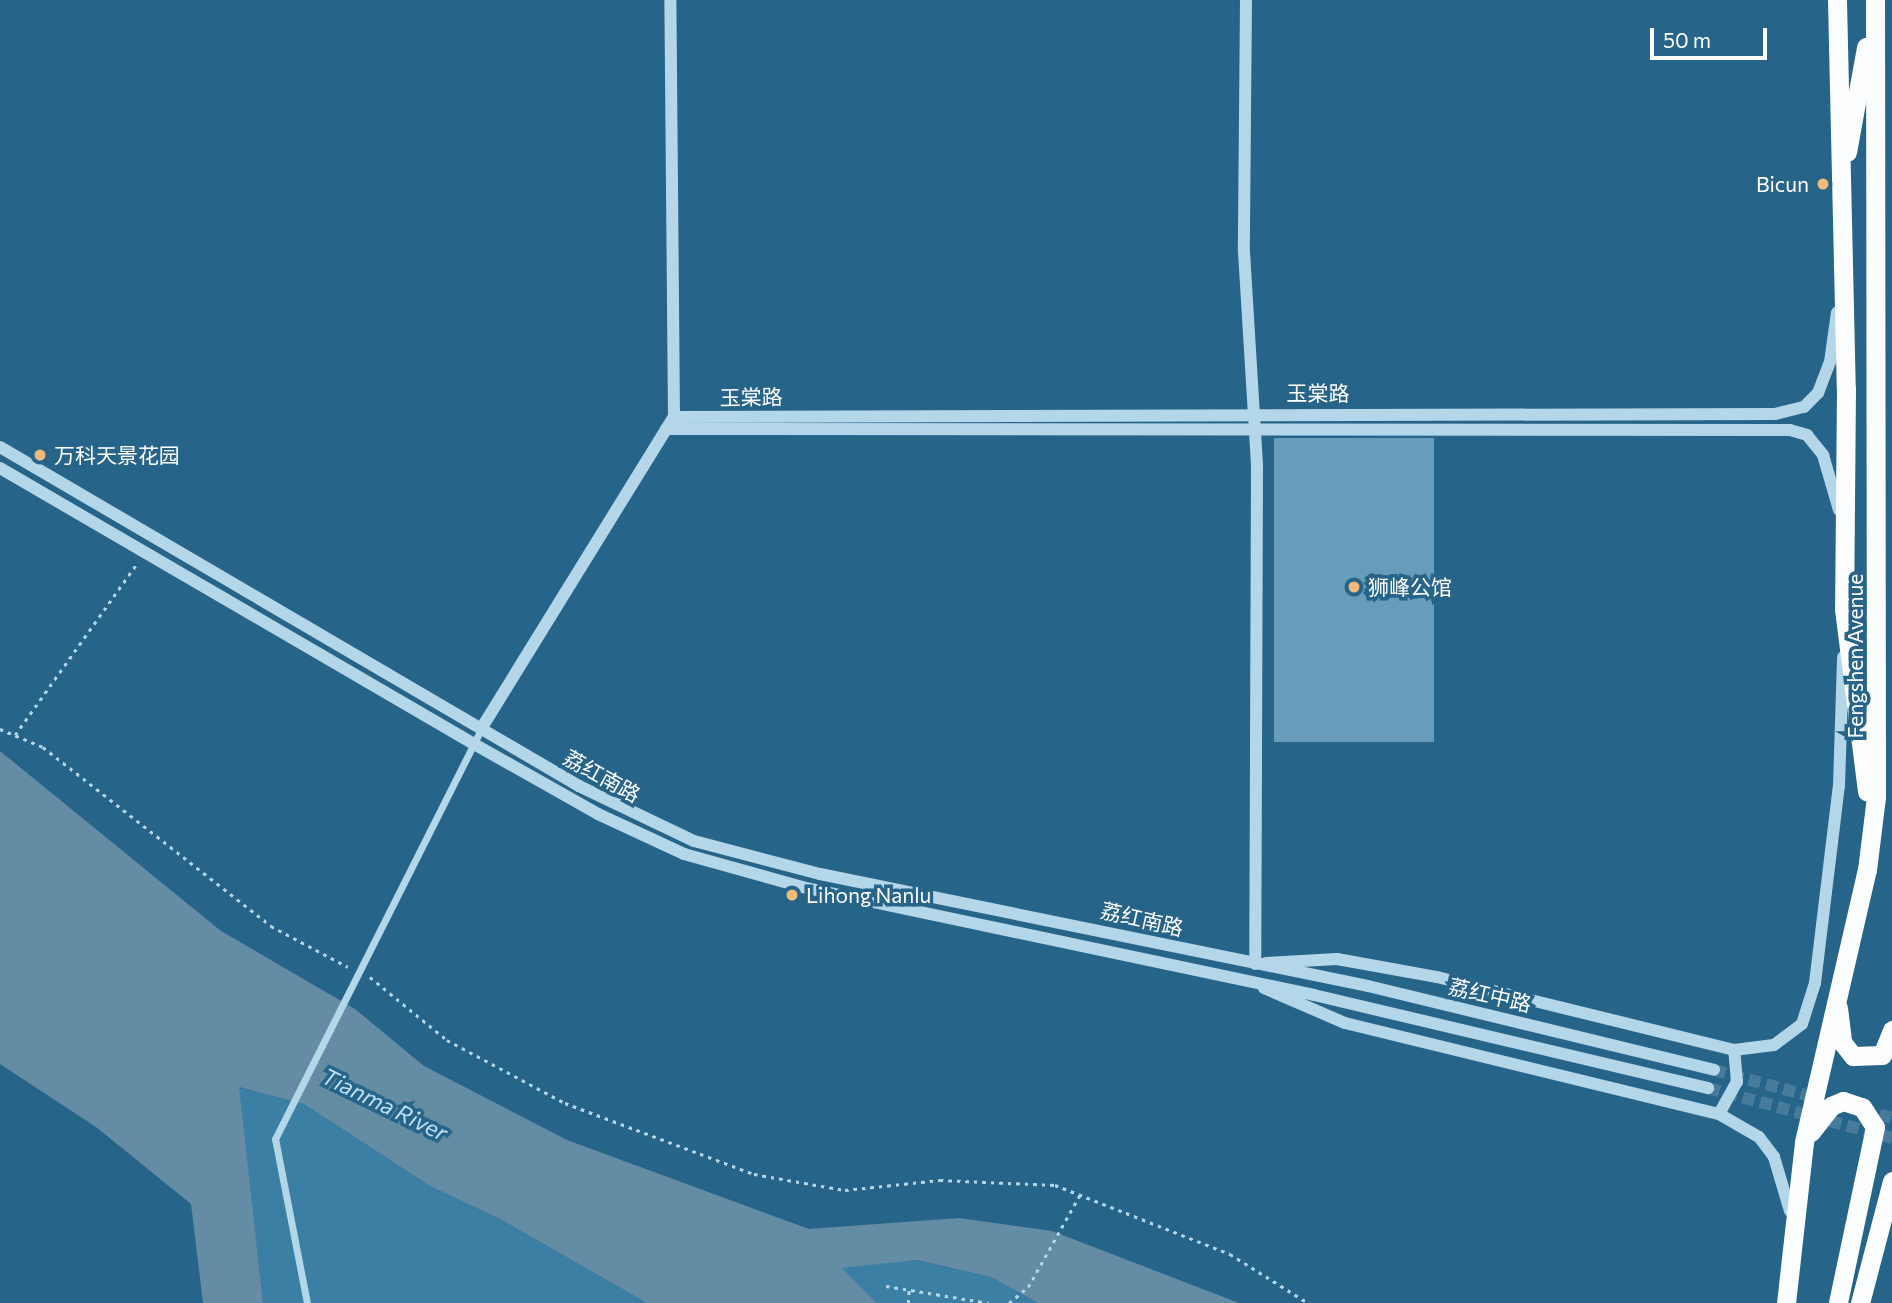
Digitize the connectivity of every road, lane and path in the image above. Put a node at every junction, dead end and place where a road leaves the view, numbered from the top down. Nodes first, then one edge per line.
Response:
1 (670, 0) edge
2 (1246, 0) edge
3 (1838, 0) edge
4 (1875, 1) edge
5 (1839, 192) junction
6 (1844, 259) junction
7 (1252, 412) junction
8 (674, 417) junction
9 (1255, 427) junction
10 (666, 429) junction
11 (0, 447) edge
12 (0, 468) edge
13 (1846, 536) junction
14 (145, 554) junction
15 (1844, 609) junction
16 (0, 729) edge
17 (481, 729) junction
18 (15, 735) junction
19 (474, 744) junction
20 (1872, 834) junction
21 (1255, 964) junction
22 (362, 973) junction
23 (1255, 982) junction
24 (1837, 993) junction
25 (1892, 1030) edge
26 (1734, 1050) junction
27 (1714, 1070) tunnel mouth
28 (1708, 1087) tunnel mouth
29 (1718, 1114) junction
30 (1804, 1142) junction
31 (1892, 1181) edge
32 (1082, 1191) junction
33 (1887, 1222) edge
34 (1791, 1228) junction
35 (887, 1286) dead end
36 (909, 1289) junction
37 (307, 1303) edge
38 (908, 1303) edge
39 (989, 1303) edge
40 (1009, 1303) edge
41 (1307, 1303) edge
42 (1786, 1303) edge
43 (1838, 1303) edge
44 (1860, 1303) edge

1 - 8 street
2 - 7 street
3 - 5 highway
4 - 5 highway
4 - 20 highway, Fengshen Avenue
5 - 6 highway
6 - 7 street, 玉棠路
6 - 13 highway
7 - 8 street, 玉棠路
7 - 9 street
8 - 10 street
9 - 10 street, 玉棠路
9 - 13 street, 玉棠路
9 - 21 street
10 - 17 street
11 - 17 street, 荔红南路
12 - 14 street, 荔红南路
13 - 15 highway
14 - 18 path
14 - 19 street, 荔红南路
15 - 20 highway
15 - 26 street
16 - 18 path
17 - 19 street
17 - 21 street, 荔红南路
18 - 22 path
19 - 22 street
19 - 23 street, 荔红南路
20 - 24 highway, Fengshen Avenue
21 - 26 street
21 - 27 street, 荔红中路
22 - 32 path
22 - 37 street
23 - 28 street, 荔红中路
23 - 29 street
24 - 25 highway
24 - 30 highway, Fengshen Avenue
26 - 29 street
29 - 34 street
30 - 34 highway, Fengshen Avenue
30 - 43 highway
31 - 33 highway
32 - 40 path
32 - 41 path
33 - 44 highway
34 - 42 highway, Fengshen Avenue
35 - 36 path
36 - 38 path
36 - 39 path

